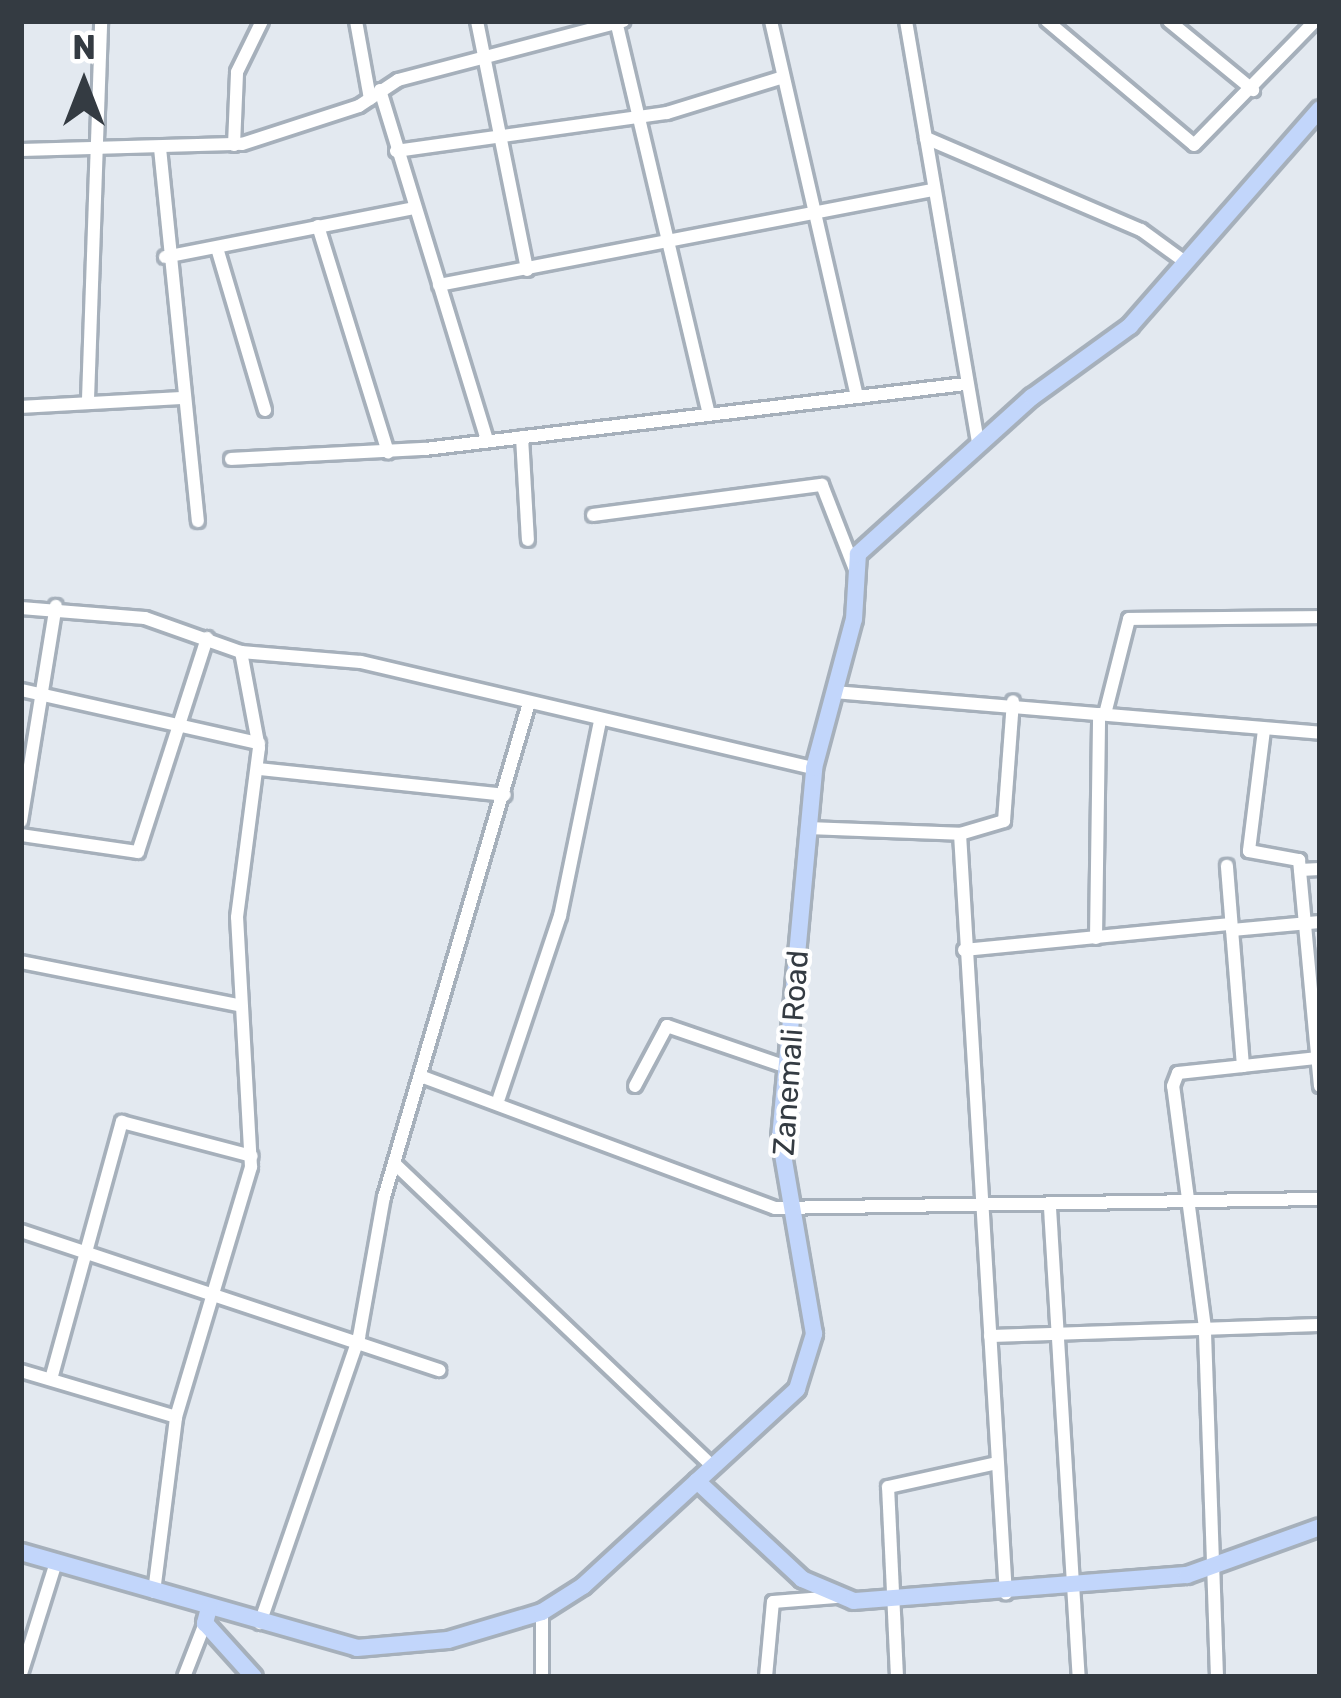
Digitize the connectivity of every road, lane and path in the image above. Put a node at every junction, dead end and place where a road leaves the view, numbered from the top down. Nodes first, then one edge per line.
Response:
1 (101, 21) edge
2 (262, 21) edge
3 (356, 21) edge
4 (477, 21) edge
5 (772, 21) edge
6 (906, 21) edge
7 (1047, 21) edge
8 (1169, 21) edge
9 (1315, 21) edge
10 (618, 22) edge
11 (482, 56) junction
12 (783, 77) junction
13 (1253, 90) junction
14 (375, 94) junction
15 (1320, 109) edge
16 (632, 120) junction
17 (496, 138) junction
18 (926, 138) junction
19 (93, 145) junction
20 (234, 145) junction
21 (160, 148) junction
22 (21, 151) edge
23 (396, 151) junction
24 (929, 191) junction
25 (410, 209) junction
26 (814, 216) junction
27 (318, 226) junction
28 (671, 241) junction
29 (217, 248) junction
30 (165, 256) junction
31 (1185, 262) junction
32 (527, 271) junction
33 (440, 285) junction
34 (965, 384) junction
35 (857, 395) junction
36 (180, 398) junction
37 (88, 399) junction
38 (21, 407) edge
39 (265, 410) dead end
40 (709, 412) junction
41 (522, 437) junction
42 (487, 441) junction
43 (978, 443) junction
44 (388, 452) junction
45 (231, 459) dead end
46 (593, 515) dead end
47 (198, 521) dead end
48 (528, 540) dead end
49 (854, 567) junction
50 (56, 606) junction
51 (21, 608) edge
52 (1320, 617) edge
53 (207, 638) junction
54 (242, 652) junction
55 (21, 690) edge
56 (834, 692) junction
57 (44, 697) junction
58 (1013, 701) junction
59 (530, 703) junction
60 (1102, 714) junction
61 (600, 722) junction
62 (178, 726) junction
63 (1264, 730) junction
64 (1320, 733) edge
65 (259, 742) junction
66 (814, 768) junction
67 (259, 769) junction
68 (505, 795) junction
69 (21, 821) edge
70 (807, 828) junction
71 (960, 834) junction
72 (21, 836) edge
73 (1227, 866) dead end
74 (1320, 868) edge
75 (1300, 870) junction
76 (1313, 923) edge
77 (1231, 927) junction
78 (1096, 938) junction
79 (964, 950) junction
80 (21, 962) edge
81 (238, 1005) junction
82 (1317, 1058) edge
83 (1243, 1066) junction
84 (787, 1067) junction
85 (423, 1077) junction
86 (635, 1086) dead end
87 (1320, 1086) edge
88 (499, 1098) junction
89 (252, 1156) junction
90 (394, 1163) junction
91 (1320, 1199) edge
92 (788, 1205) junction
93 (1191, 1206) junction
94 (979, 1207) junction
95 (1050, 1208) junction
96 (21, 1232) edge
97 (85, 1250) junction
98 (214, 1293) junction
99 (1320, 1325) edge
100 (1205, 1328) junction
101 (1064, 1332) junction
102 (990, 1336) junction
103 (358, 1337) junction
104 (440, 1370) dead end
105 (21, 1371) edge
106 (50, 1379) junction
107 (176, 1417) junction
108 (997, 1463) junction
109 (712, 1466) junction
110 (697, 1481) junction
111 (1320, 1528) edge
112 (21, 1552) edge
113 (56, 1562) junction
114 (1216, 1566) junction
115 (1076, 1590) junction
116 (154, 1592) junction
117 (1006, 1595) junction
118 (836, 1597) junction
119 (893, 1598) junction
120 (542, 1612) junction
121 (207, 1616) junction
122 (260, 1623) junction
123 (21, 1674) edge
124 (184, 1677) edge
125 (254, 1677) edge
126 (542, 1677) edge
127 (766, 1677) edge
128 (897, 1677) edge
129 (1079, 1677) edge
130 (1217, 1677) edge

1 - 19 street
2 - 20 street
3 - 14 street
4 - 11 street
5 - 12 street
6 - 18 street
7 - 13 street
8 - 13 street
9 - 13 street
10 - 11 street
10 - 16 street
11 - 14 street
11 - 17 street
12 - 16 street
12 - 26 street
14 - 20 street
14 - 23 street
15 - 31 street, Zanemali Road
16 - 17 street
16 - 28 street
17 - 23 street
17 - 32 street
18 - 24 street
18 - 31 street
19 - 21 street
19 - 22 street
19 - 37 street
20 - 21 street
21 - 30 street
23 - 25 street
24 - 26 street
24 - 34 street
25 - 27 street
25 - 33 street
26 - 28 street
26 - 35 street
27 - 29 street
27 - 44 street
28 - 32 street
28 - 40 street
29 - 30 street
29 - 39 street
30 - 36 street
31 - 43 street, Zanemali Road
32 - 33 street
33 - 42 street
34 - 35 street
34 - 43 street
35 - 40 street
36 - 37 street
36 - 47 street
37 - 38 street
40 - 41 street
41 - 42 street
41 - 48 street
42 - 44 street
43 - 49 street, Zanemali Road
44 - 45 street
46 - 49 street
49 - 56 street, Zanemali Road
50 - 51 street
50 - 53 street
50 - 57 street
52 - 60 street
53 - 54 street
53 - 62 street
54 - 59 street
54 - 65 street
55 - 57 street
56 - 58 street
56 - 66 street, Zanemali Road
57 - 62 street
57 - 69 street
58 - 60 street
58 - 71 street
59 - 61 street
59 - 68 street
60 - 63 street
60 - 78 street
61 - 66 street
61 - 88 street
62 - 65 street
62 - 72 street
63 - 64 street
63 - 75 street
65 - 67 street
66 - 70 street, Zanemali Road
67 - 68 street
67 - 81 street
68 - 85 street
70 - 71 street
70 - 84 street, Zanemali Road
71 - 79 street
73 - 77 street
74 - 75 street
75 - 76 street
76 - 77 street
76 - 82 street
77 - 78 street
77 - 83 street
78 - 79 street
79 - 94 street
80 - 81 street
81 - 89 street
82 - 83 street
82 - 87 street
83 - 93 street
84 - 86 street
84 - 92 street, Zanemali Road
85 - 88 street
85 - 90 street
88 - 92 street
89 - 97 street
89 - 98 street
90 - 103 street
90 - 109 street
91 - 93 street
92 - 94 street
92 - 109 street, Zanemali Road
93 - 95 street
93 - 100 street
94 - 95 street
94 - 102 street
95 - 101 street
96 - 97 street
97 - 98 street
97 - 106 street
98 - 103 street
98 - 107 street
99 - 100 street
100 - 101 street
100 - 114 street
101 - 102 street
101 - 115 street
102 - 108 street
103 - 104 street
103 - 122 street
105 - 106 street
106 - 107 street
107 - 116 street
108 - 117 street
108 - 119 street
109 - 110 street, Zanemali Road
110 - 118 street
110 - 120 street, Zanemali Road
111 - 114 street
112 - 113 street, Zanemali Road
113 - 116 street, Zanemali Road
113 - 123 street
114 - 115 street
114 - 130 street
115 - 117 street
115 - 129 street
116 - 121 street, Zanemali Road
117 - 119 street
118 - 119 street
118 - 127 street
119 - 128 street
120 - 122 street, Zanemali Road
120 - 126 street
121 - 122 street, Zanemali Road
121 - 124 street
121 - 125 street

